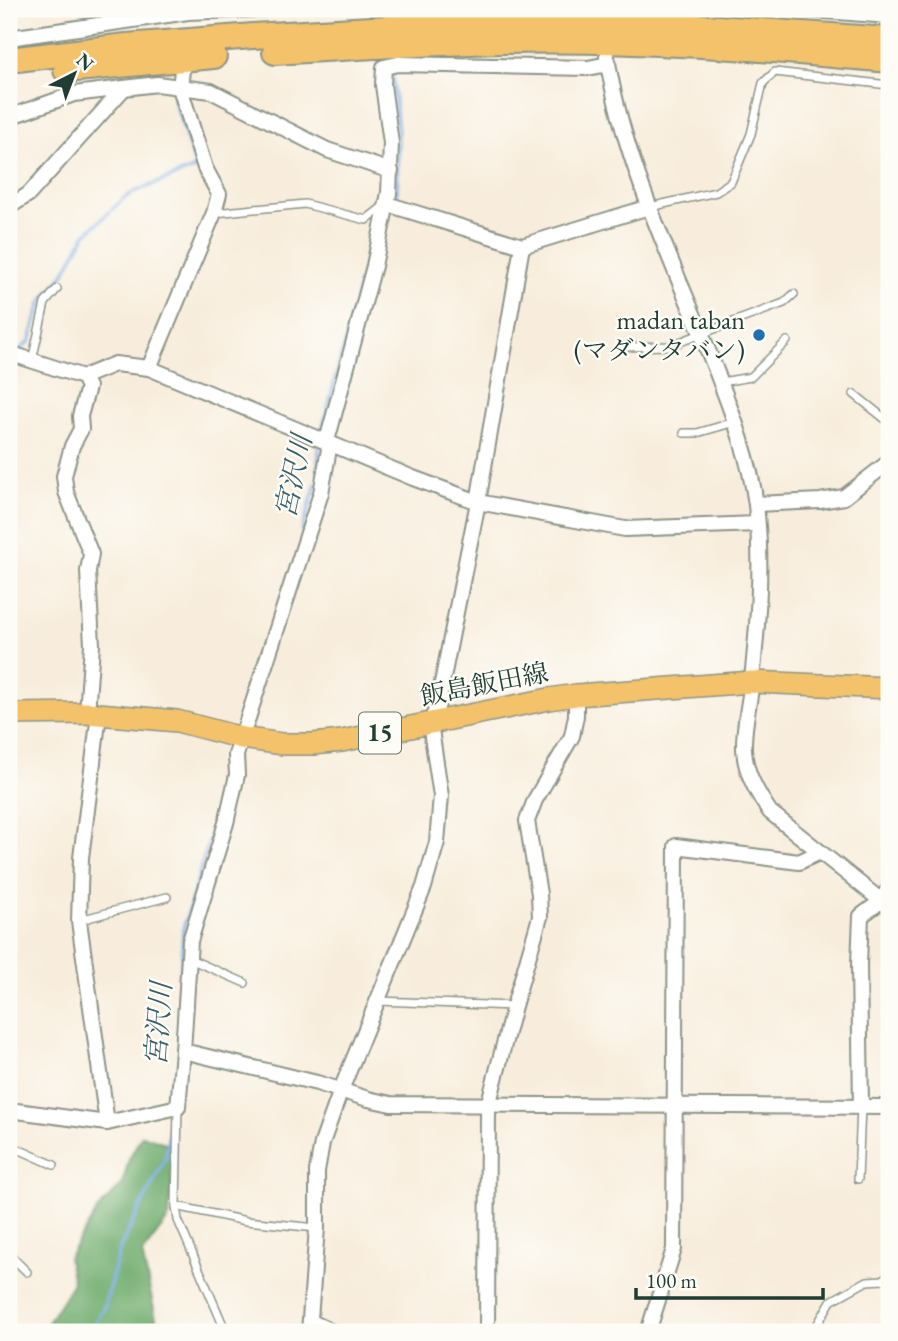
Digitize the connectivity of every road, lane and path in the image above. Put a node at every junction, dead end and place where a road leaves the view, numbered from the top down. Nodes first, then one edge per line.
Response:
1 (262, 9) edge
2 (800, 9) edge
3 (189, 10) edge
4 (865, 11) edge
5 (889, 16) edge
6 (178, 23) dead end
7 (9, 38) edge
8 (889, 40) edge
9 (9, 60) edge
10 (889, 60) edge
11 (182, 70) dead end
12 (9, 77) edge
13 (889, 85) edge
14 (124, 88) junction
15 (180, 88) junction
16 (9, 117) edge
17 (391, 171) junction
18 (387, 204) junction
19 (9, 207) edge
20 (649, 208) junction
21 (214, 213) junction
22 (522, 246) junction
23 (57, 289) dead end
24 (794, 294) dead end
25 (702, 334) junction
26 (787, 341) dead end
27 (624, 347) dead end
28 (9, 353) edge
29 (32, 362) junction
30 (149, 368) junction
31 (83, 377) junction
32 (720, 382) junction
33 (854, 394) dead end
34 (735, 421) junction
35 (889, 422) edge
36 (684, 433) dead end
37 (321, 438) junction
38 (889, 461) edge
39 (478, 502) junction
40 (756, 504) junction
41 (757, 524) junction
42 (752, 682) junction
43 (889, 688) edge
44 (576, 695) junction
45 (9, 714) edge
46 (93, 714) junction
47 (430, 723) junction
48 (242, 738) junction
49 (820, 852) junction
50 (167, 897) dead end
51 (887, 899) edge
52 (79, 920) junction
53 (190, 959) junction
54 (245, 983) dead end
55 (377, 1001) junction
56 (514, 1006) junction
57 (183, 1051) junction
58 (341, 1090) junction
59 (675, 1105) junction
60 (488, 1106) junction
61 (178, 1107) junction
62 (861, 1107) junction
63 (889, 1107) edge
64 (9, 1110) edge
65 (107, 1124) junction
66 (9, 1145) edge
67 (54, 1165) dead end
68 (858, 1179) dead end
69 (176, 1206) junction
70 (317, 1228) junction
71 (9, 1254) edge
72 (27, 1272) dead end
73 (889, 1274) edge
74 (310, 1325) edge
75 (226, 1332) edge
76 (342, 1332) edge
77 (487, 1332) edge
78 (648, 1332) edge
79 (813, 1332) edge

1 - 3 street
2 - 4 street
3 - 6 street
3 - 7 street
4 - 5 street
8 - 9 highway
10 - 12 highway
11 - 15 street
13 - 20 lane
14 - 15 street
14 - 16 street
14 - 19 street
15 - 17 street
15 - 21 street
17 - 18 street
17 - 20 street
18 - 21 lane
18 - 22 street
18 - 37 street
20 - 22 street
20 - 25 street
21 - 30 street
22 - 39 street
23 - 29 lane
24 - 25 lane
25 - 27 lane
25 - 32 street
26 - 32 lane
28 - 29 street
29 - 31 street
30 - 31 street
30 - 37 street
31 - 46 street
32 - 34 street
33 - 35 lane
34 - 36 lane
34 - 40 street
37 - 39 street
37 - 48 street
38 - 40 street
39 - 41 street
39 - 47 street
40 - 41 street
41 - 42 street
42 - 43 main road, 飯島飯田線 / 15
42 - 44 main road, 飯島飯田線 / 15
42 - 49 street
44 - 47 main road, 飯島飯田線 / 15
44 - 56 street
45 - 46 main road, 飯島飯田線 / 15
46 - 48 main road, 飯島飯田線 / 15
46 - 52 street
47 - 48 main road, 飯島飯田線 / 15
47 - 55 street
48 - 53 street
49 - 51 street
49 - 59 street
50 - 52 lane
51 - 62 street
52 - 65 street
53 - 54 lane
53 - 57 street
55 - 56 lane
55 - 58 street
56 - 60 street
57 - 58 street
57 - 61 street
58 - 60 street
58 - 70 street
59 - 60 street
59 - 62 street
59 - 78 street
60 - 77 street
61 - 65 street
61 - 69 lane
62 - 63 street
62 - 68 lane
64 - 65 street
66 - 67 lane
69 - 70 lane
69 - 75 lane
70 - 74 street
71 - 72 lane
73 - 79 lane
74 - 76 lane

